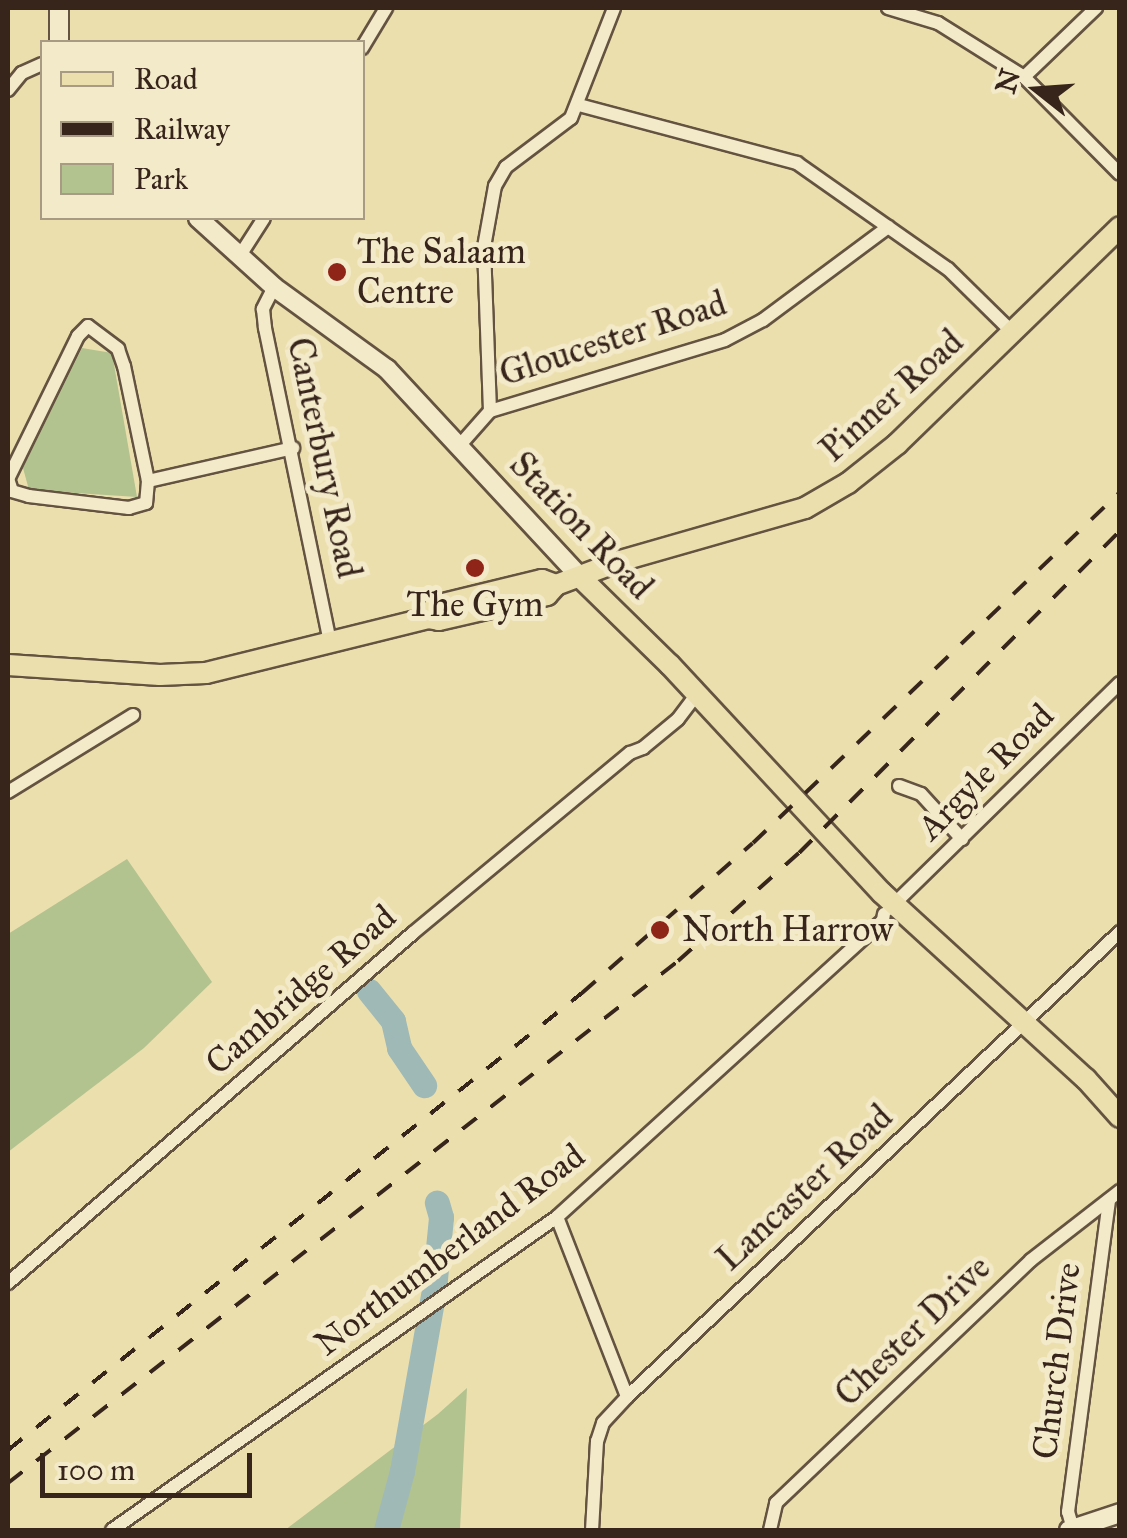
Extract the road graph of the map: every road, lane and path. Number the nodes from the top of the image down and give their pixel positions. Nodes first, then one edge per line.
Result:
1 (59, 8) edge
2 (386, 8) edge
3 (614, 8) edge
4 (888, 8) edge
5 (1096, 8) edge
6 (59, 40) edge
7 (365, 43) edge
8 (40, 65) edge
9 (1024, 77) junction
10 (8, 90) edge
11 (579, 105) junction
12 (1120, 174) edge
13 (200, 220) edge
14 (263, 220) edge
15 (1120, 227) edge
16 (888, 228) junction
17 (239, 257) junction
18 (274, 287) junction
19 (1011, 331) junction
20 (490, 411) junction
21 (460, 445) junction
22 (293, 448) junction
23 (148, 481) junction
24 (580, 577) junction
25 (330, 643) junction
26 (8, 666) edge
27 (1120, 683) edge
28 (696, 694) junction
29 (104, 711) dead end
30 (133, 715) dead end
31 (110, 727) junction
32 (900, 786) dead end
33 (8, 792) edge
34 (962, 838) junction
35 (889, 909) junction
36 (1120, 932) edge
37 (1024, 1023) junction
38 (1120, 1118) edge
39 (1114, 1195) edge
40 (558, 1216) junction
41 (8, 1283) edge
42 (626, 1396) junction
43 (1120, 1513) edge
44 (1078, 1529) edge
45 (112, 1530) edge
46 (592, 1530) edge
47 (770, 1530) edge

1 - 6 street
2 - 7 street
3 - 11 street
4 - 9 street
5 - 9 street
8 - 10 street
9 - 12 street
11 - 16 street
11 - 20 street
13 - 17 street, Station Road
14 - 17 street
15 - 19 main road, Pinner Road
16 - 19 street
16 - 20 street, Gloucester Road
17 - 18 street, Station Road
18 - 21 street, Station Road
18 - 22 street, Canterbury Road
19 - 24 main road, Pinner Road
20 - 21 street, Gloucester Road
21 - 24 street, Station Road
22 - 23 street
22 - 25 street, Canterbury Road
23 - 23 street
24 - 25 main road, Pinner Road
24 - 28 main road, Station Road
25 - 26 main road, Pinner Road
27 - 34 street, Argyle Road
28 - 35 main road, Station Road
28 - 41 street, Cambridge Road
29 - 31 street
30 - 31 street
31 - 33 street
32 - 34 street
34 - 35 street, Argyle Road
35 - 37 main road, Station Road
35 - 40 street, Northumberland Road
36 - 37 street, Lancaster Road
37 - 38 main road, Station Road
37 - 42 street, Lancaster Road
39 - 44 street, Church Drive
39 - 47 street, Chester Drive
40 - 42 street
40 - 45 street, Northumberland Road
42 - 46 street, Lancaster Road
43 - 44 street

